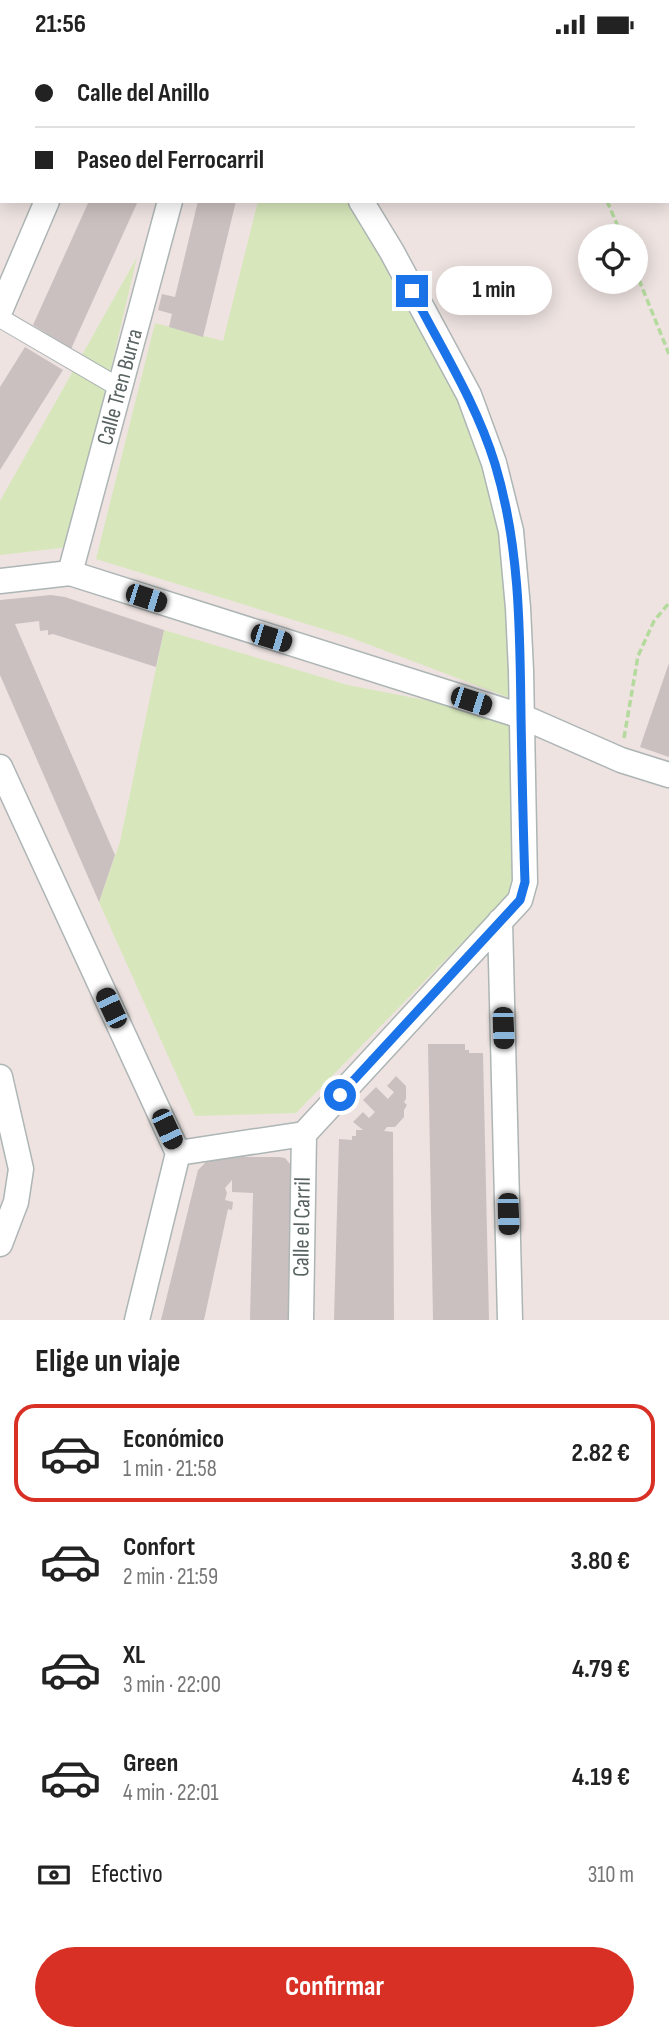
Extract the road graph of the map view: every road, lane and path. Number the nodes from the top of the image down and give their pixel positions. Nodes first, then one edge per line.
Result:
1 (46, 203) edge
2 (169, 203) edge
3 (362, 203) edge
4 (608, 203) edge
5 (616, 224) edge
6 (645, 294) edge
7 (3, 297) edge
8 (0, 318) edge
9 (669, 354) edge
10 (120, 388) junction
11 (70, 573) junction
12 (0, 581) edge
13 (669, 603) edge
14 (521, 716) junction
15 (621, 760) junction
16 (0, 767) edge
17 (669, 775) edge
18 (500, 921) junction
19 (0, 1077) edge
20 (6, 1132) edge
21 (304, 1134) junction
22 (178, 1153) junction
23 (0, 1244) edge
24 (136, 1320) edge
25 (301, 1320) edge
26 (510, 1320) edge

1 - 7 street
2 - 10 street, Calle Tren Burra
3 - 14 street
4 - 5 path
6 - 9 path
8 - 10 street
10 - 11 street, Calle Tren Burra
11 - 12 street
11 - 14 street
13 - 15 path
14 - 15 street
14 - 18 street
15 - 17 street
16 - 22 street
18 - 21 street
18 - 26 street
19 - 20 street
20 - 23 street
21 - 22 street
21 - 25 street, Calle el Carril
22 - 24 street

